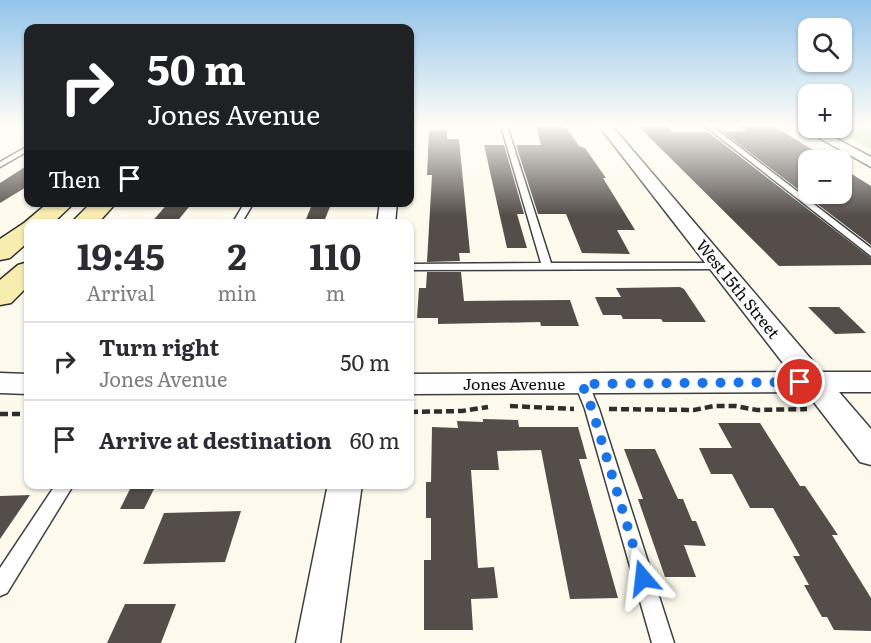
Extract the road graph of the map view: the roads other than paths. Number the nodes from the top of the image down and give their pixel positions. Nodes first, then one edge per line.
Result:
1 (15, 156) edge
2 (513, 156) edge
3 (630, 156) edge
4 (747, 156) edge
5 (0, 165) edge
6 (58, 207) edge
7 (101, 207) edge
8 (42, 219) edge
9 (87, 219) edge
10 (24, 233) edge
11 (0, 252) edge
12 (871, 253) edge
13 (547, 266) junction
14 (721, 266) junction
15 (414, 267) edge
16 (24, 275) edge
17 (0, 296) edge
18 (814, 382) junction
19 (871, 382) edge
20 (0, 384) edge
21 (24, 384) edge
22 (414, 384) edge
23 (583, 397) junction
24 (871, 452) edge
25 (63, 489) edge
26 (344, 489) edge
27 (0, 586) edge
28 (318, 643) edge
29 (663, 643) edge

1 - 5 lane
2 - 13 lane
3 - 14 street, West 15th Street
4 - 12 lane
6 - 8 main road
7 - 9 main road
10 - 11 main road
13 - 14 lane
13 - 15 lane
14 - 18 street, West 15th Street
16 - 17 main road
18 - 19 street, Jones Avenue
18 - 23 street, Jones Avenue
18 - 24 street, West 15th Street
20 - 21 street
22 - 23 street, Jones Avenue
23 - 29 lane
25 - 27 lane
26 - 28 street

